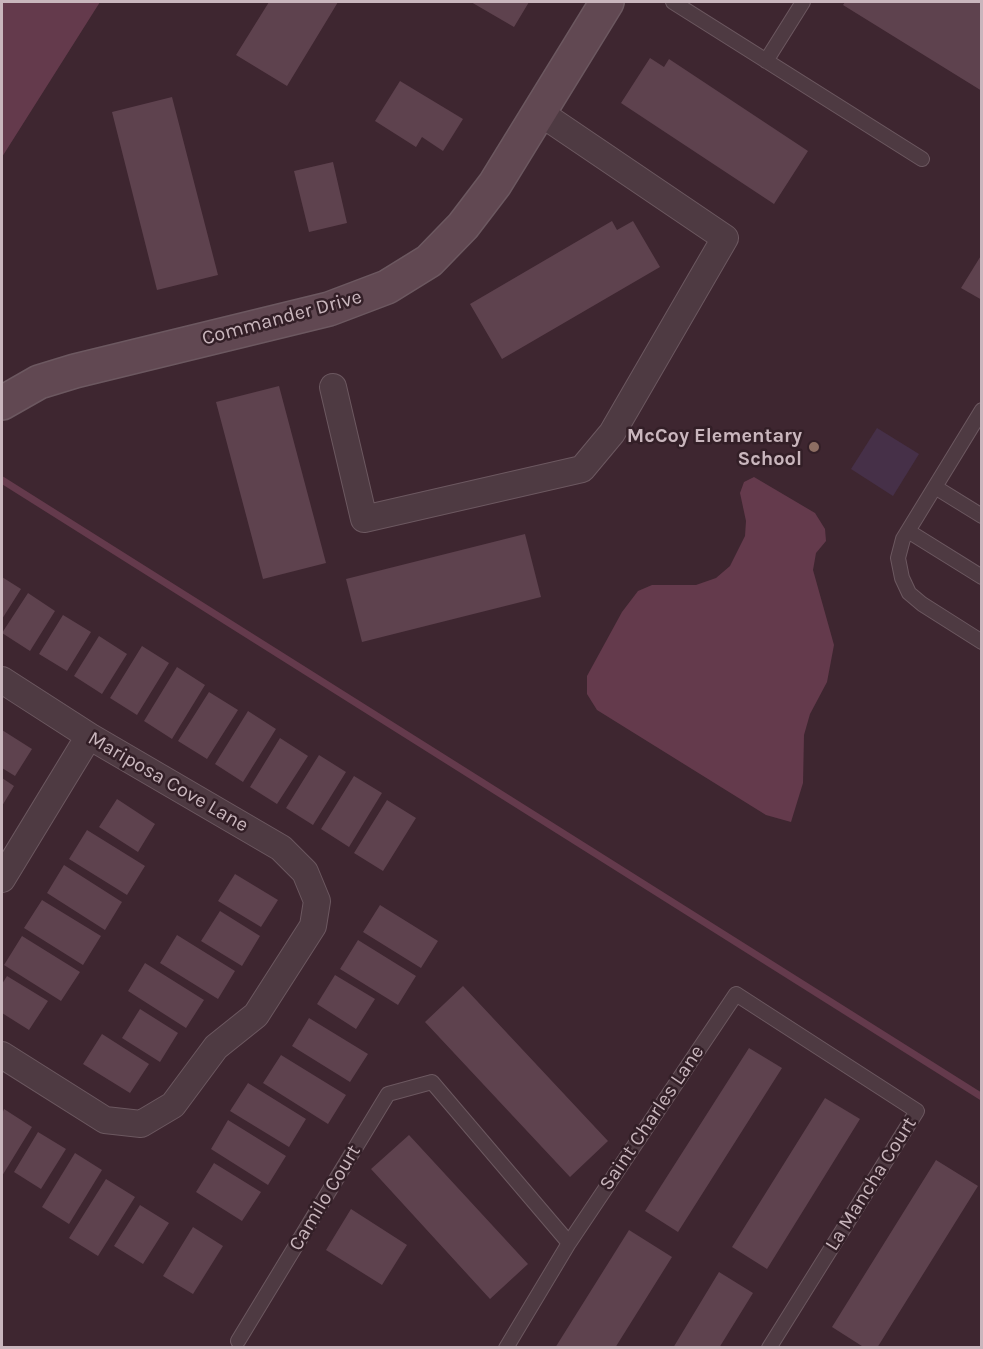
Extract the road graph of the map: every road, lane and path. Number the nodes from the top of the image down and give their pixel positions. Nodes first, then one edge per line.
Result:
1 (607, 2) edge
2 (673, 2) edge
3 (803, 2) edge
4 (766, 61) junction
5 (539, 112) junction
6 (922, 159) dead end
7 (333, 387) dead end
8 (2, 403) edge
9 (981, 410) edge
10 (935, 487) junction
11 (981, 516) edge
12 (908, 531) junction
13 (981, 577) edge
14 (981, 642) edge
15 (2, 680) edge
16 (89, 736) junction
17 (2, 879) edge
18 (735, 994) joint
19 (2, 1055) edge
20 (569, 1243) junction
21 (238, 1341) dead end
22 (506, 1347) edge
23 (769, 1347) edge

1 - 5 street, Commander Drive
2 - 4 lane
3 - 4 lane
4 - 6 lane
5 - 7 street
5 - 8 street, Commander Drive
9 - 10 lane
10 - 11 lane
10 - 12 lane
12 - 13 lane
12 - 14 lane
15 - 16 street, Mariposa Cove Lane
16 - 17 street
16 - 19 street, Mariposa Cove Lane
18 - 20 lane, Saint Charles Lane
18 - 23 lane, La Mancha Court
20 - 21 lane, Camilo Court
20 - 22 lane, Saint Charles Lane

